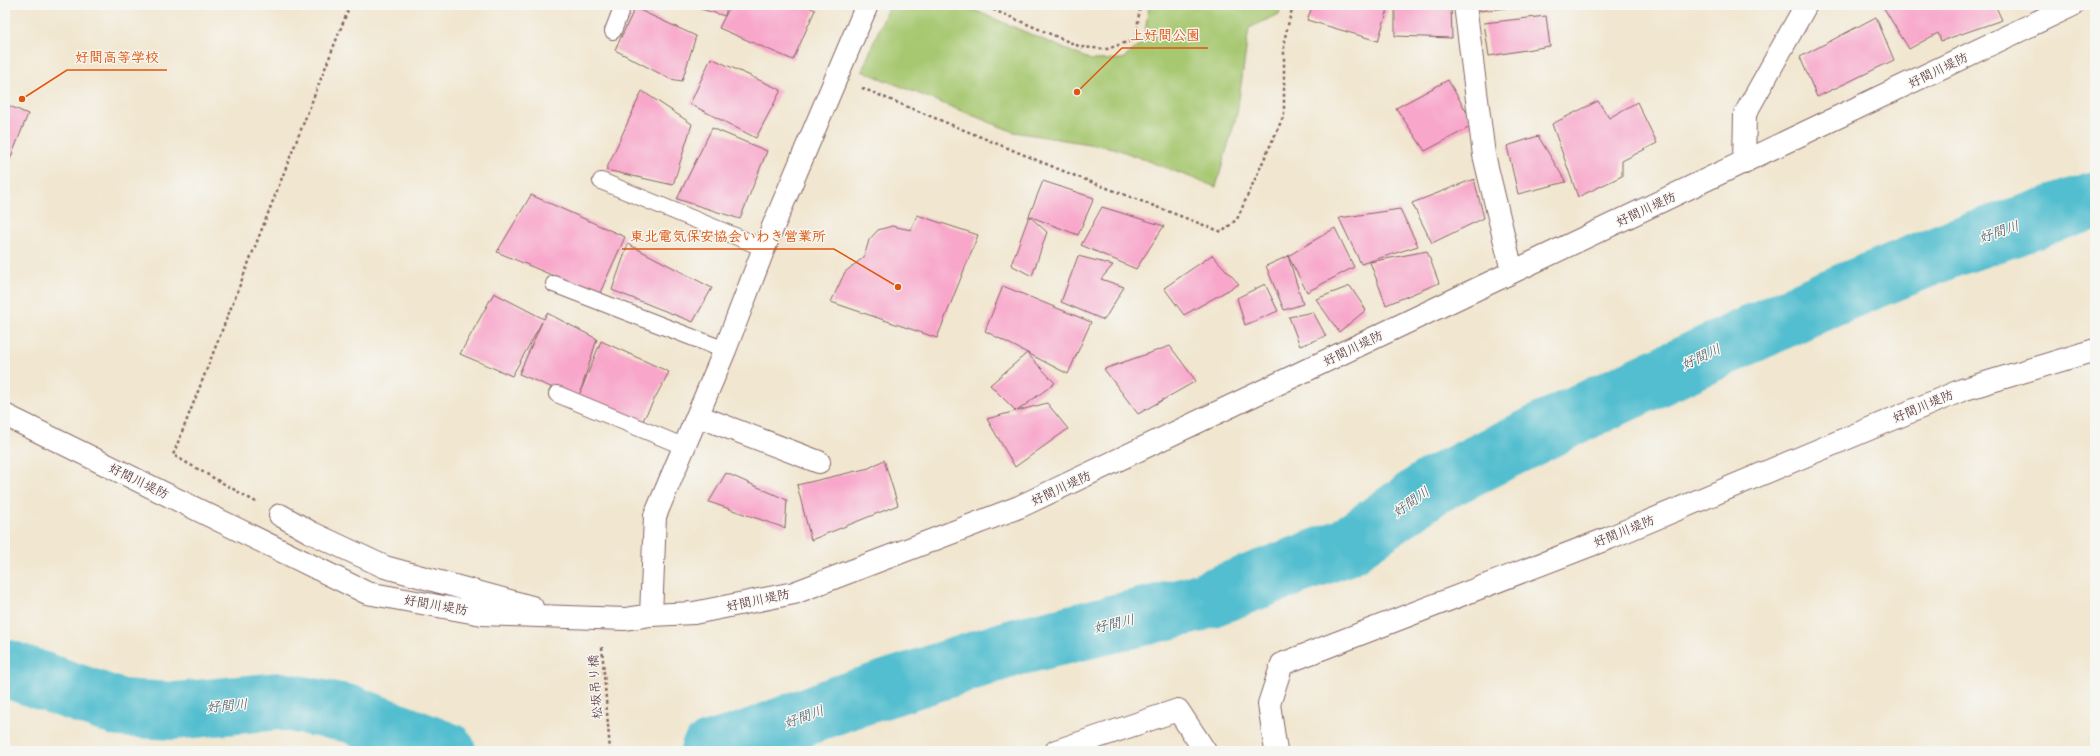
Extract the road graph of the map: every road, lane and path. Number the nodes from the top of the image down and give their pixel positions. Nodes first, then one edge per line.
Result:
1 (350, 5) edge
2 (623, 5) edge
3 (867, 5) edge
4 (982, 5) edge
5 (1140, 5) edge
6 (1293, 5) edge
7 (1466, 5) edge
8 (1806, 5) edge
9 (2073, 5) edge
10 (613, 31) dead end
11 (838, 78) junction
12 (1744, 163) junction
13 (601, 181) dead end
14 (764, 248) junction
15 (1512, 271) junction
16 (554, 284) dead end
17 (725, 350) junction
18 (2095, 350) edge
19 (556, 394) dead end
20 (5, 415) edge
21 (698, 416) junction
22 (685, 447) junction
23 (819, 462) dead end
24 (280, 515) joint
25 (651, 615) junction
26 (546, 616) junction
27 (602, 644) dead end
28 (610, 751) edge
29 (1056, 751) edge
30 (1205, 751) edge
31 (1276, 751) edge

1 - 24 path
2 - 10 lane
3 - 11 street
4 - 5 path
6 - 11 path
7 - 15 street
8 - 12 street
9 - 12 street, 好間川堤防
11 - 14 street
12 - 15 street, 好間川堤防
13 - 14 lane
14 - 17 street
15 - 25 street, 好間川堤防
16 - 17 lane
17 - 21 street
18 - 31 street, 好間川堤防
19 - 22 lane
20 - 26 street, 好間川堤防
21 - 22 street
21 - 23 street
22 - 25 street
24 - 26 street
25 - 26 street, 好間川堤防
27 - 28 path, 松坂吊り橋
29 - 30 street

